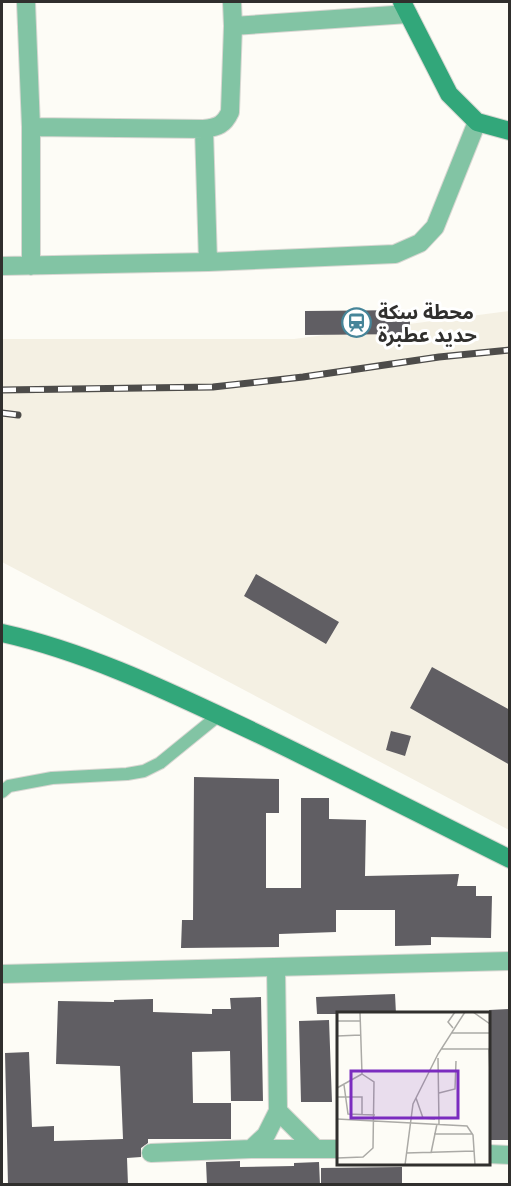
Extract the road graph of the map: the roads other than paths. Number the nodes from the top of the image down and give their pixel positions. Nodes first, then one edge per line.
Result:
1 (26, 2) edge
2 (232, 2) edge
3 (405, 8) edge
4 (233, 26) junction
5 (477, 122) junction
6 (31, 127) junction
7 (204, 129) junction
8 (510, 131) edge
9 (207, 262) junction
10 (2, 266) edge
11 (31, 266) junction
12 (2, 633) edge
13 (219, 715) junction
14 (2, 792) edge
15 (510, 859) edge
16 (510, 961) edge
17 (276, 967) junction
18 (2, 974) edge
19 (278, 1111) junction
20 (251, 1149) junction
21 (316, 1149) junction
22 (337, 1149) edge
23 (151, 1153) dead end
24 (490, 1154) edge
25 (510, 1155) edge

1 - 6 street
2 - 4 street
3 - 4 street
3 - 5 main road
4 - 7 street
5 - 8 main road
5 - 9 street
6 - 7 street
6 - 11 street
7 - 9 street
9 - 11 street
10 - 11 street
12 - 13 main road
13 - 14 lane
13 - 15 main road
16 - 17 street
17 - 18 street
17 - 19 street
19 - 20 street
19 - 21 street
20 - 21 street
20 - 23 street
21 - 22 street
24 - 25 street

